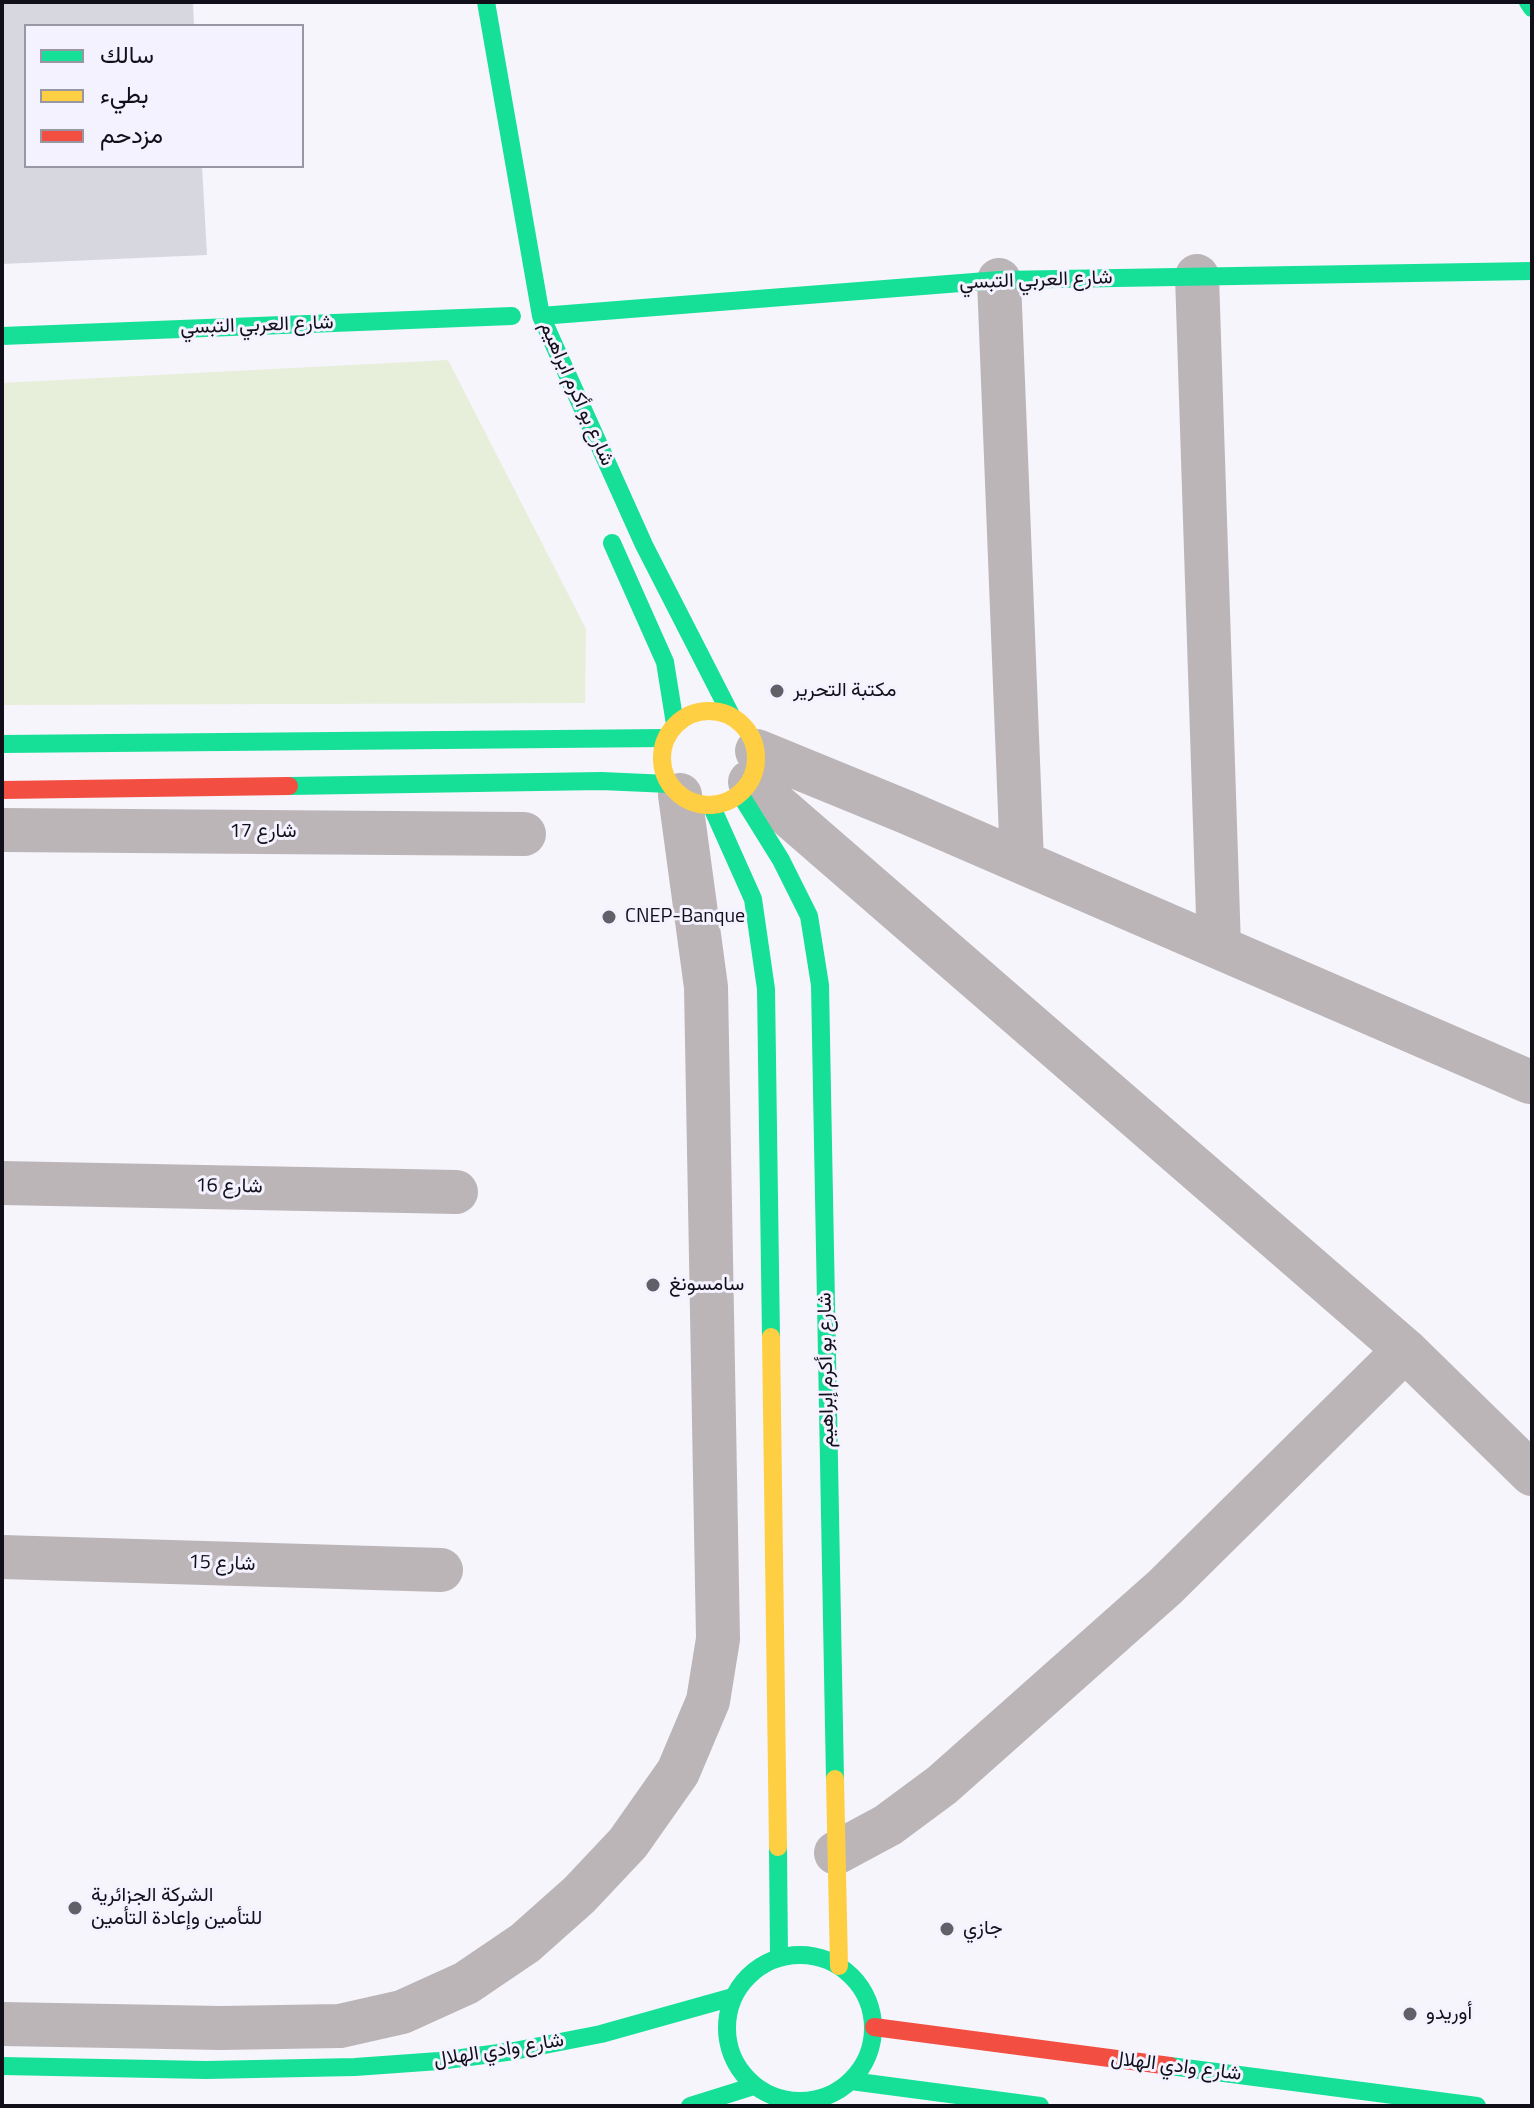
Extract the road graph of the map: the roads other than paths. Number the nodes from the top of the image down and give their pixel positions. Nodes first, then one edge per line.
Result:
1 (486, 2) edge
2 (1528, 2) edge
3 (1532, 8) edge
4 (1532, 271) edge
5 (1197, 276) junction
6 (999, 280) junction
7 (513, 316) dead end
8 (541, 316) junction
9 (2, 336) edge
10 (607, 532) dead end
11 (731, 715) junction
12 (670, 731) junction
13 (2, 744) edge
14 (749, 776) junction
15 (2, 790) edge
16 (687, 795) junction
17 (2, 830) edge
18 (524, 834) dead end
19 (1022, 862) junction
20 (1219, 947) junction
21 (1530, 1082) dead end
22 (2, 1183) edge
23 (456, 1192) dead end
24 (1405, 1350) junction
25 (1532, 1474) edge
26 (2, 1557) edge
27 (441, 1570) dead end
28 (836, 1853) junction
29 (779, 1957) junction
30 (839, 1966) junction
31 (733, 1997) junction
32 (2, 2024) edge
33 (340, 2026) junction
34 (874, 2027) junction
35 (162, 2028) junction
36 (2, 2066) edge
37 (259, 2069) junction
38 (851, 2081) junction
39 (754, 2086) junction
40 (832, 2100) edge
41 (782, 2103) edge
42 (690, 2106) edge
43 (1040, 2106) edge
44 (1477, 2106) edge

1 - 8 main road, شارع بو أكرم ابراهيم
2 - 3 main road
4 - 5 main road, شارع العربي التبسي
5 - 6 main road, شارع العربي التبسي
5 - 20 street
6 - 8 main road, شارع العربي التبسي
6 - 19 street
7 - 9 main road, شارع العربي التبسي
8 - 11 main road, شارع بو أكرم ابراهيم
10 - 12 main road
11 - 12 main road
11 - 14 main road
12 - 13 main road
12 - 16 main road
14 - 16 main road
14 - 19 street
14 - 24 street
14 - 28 main road, شارع بو أكرم إبراهيم
15 - 16 main road
16 - 29 main road
16 - 33 street, شارع وادي الهلال
17 - 18 street, شارع 17
19 - 20 street
20 - 21 street
22 - 23 street, شارع 16
24 - 25 street
24 - 28 street
26 - 27 street, شارع 15
28 - 30 main road, شارع بو أكرم إبراهيم
29 - 30 main road
29 - 31 main road
30 - 34 main road
31 - 37 main road, شارع وادي الهلال
31 - 39 main road
32 - 35 street, شارع وادي الهلال
33 - 35 street, شارع وادي الهلال
33 - 37 street, شارع وادي الهلال
34 - 38 main road
34 - 44 main road, شارع وادي الهلال
35 - 37 street, شارع وادي الهلال
36 - 37 main road, شارع وادي الهلال
38 - 40 main road
38 - 43 main road
39 - 41 main road
39 - 42 main road
40 - 41 main road

